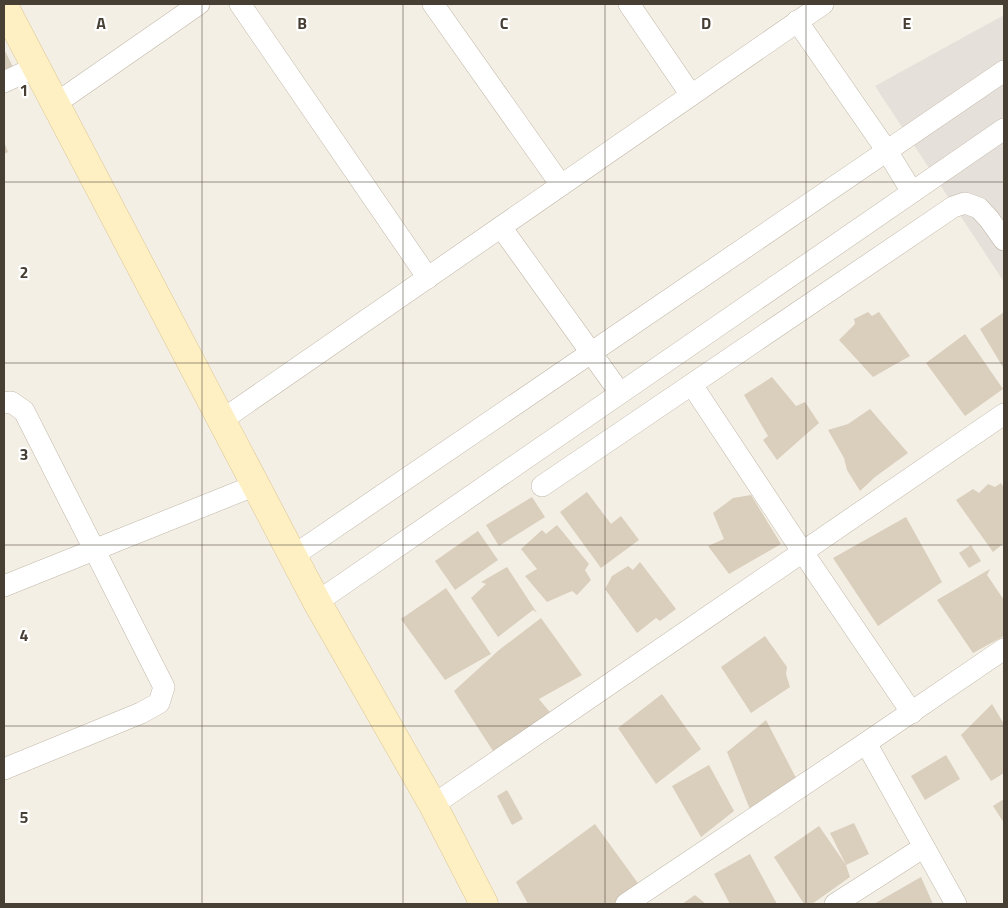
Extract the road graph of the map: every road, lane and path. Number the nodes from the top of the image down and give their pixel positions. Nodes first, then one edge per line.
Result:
1 (199, 4) edge
2 (240, 4) edge
3 (433, 4) edge
4 (629, 4) edge
5 (823, 4) edge
6 (4, 6) edge
7 (797, 21) junction
8 (36, 67) junction
9 (1004, 70) edge
10 (4, 82) edge
11 (692, 95) junction
12 (55, 104) junction
13 (1004, 129) edge
14 (887, 151) junction
15 (561, 185) junction
16 (912, 192) junction
17 (501, 227) junction
18 (1004, 240) edge
19 (428, 278) junction
20 (591, 352) junction
21 (692, 385) junction
22 (620, 393) junction
23 (4, 403) edge
24 (1004, 414) edge
25 (222, 420) junction
26 (256, 485) junction
27 (542, 486) dead end
28 (94, 550) junction
29 (802, 551) junction
30 (293, 556) junction
31 (4, 586) edge
32 (317, 602) junction
33 (1004, 649) edge
34 (912, 713) junction
35 (866, 743) junction
36 (4, 769) edge
37 (433, 805) junction
38 (924, 847) junction
39 (484, 904) edge
40 (626, 904) edge
41 (835, 904) edge
42 (956, 904) edge

1 - 12 street
2 - 19 street
3 - 15 street
4 - 11 street
5 - 7 street
6 - 8 street
7 - 11 street
7 - 14 street
8 - 10 street
8 - 12 street
9 - 14 street
11 - 15 street
12 - 25 street
13 - 16 street
14 - 16 street
14 - 20 street
15 - 17 street
16 - 22 street
17 - 19 street
17 - 20 street
18 - 21 street
19 - 25 street
20 - 22 street
20 - 30 street
21 - 27 street
21 - 29 street
22 - 32 street
23 - 28 street
24 - 29 street
25 - 26 street
26 - 28 street
26 - 30 street
28 - 31 street
28 - 36 street
29 - 34 street
29 - 37 street
30 - 32 street
32 - 37 street
33 - 34 street
34 - 35 street
35 - 38 street
35 - 40 street
37 - 39 street
38 - 41 street
38 - 42 street

